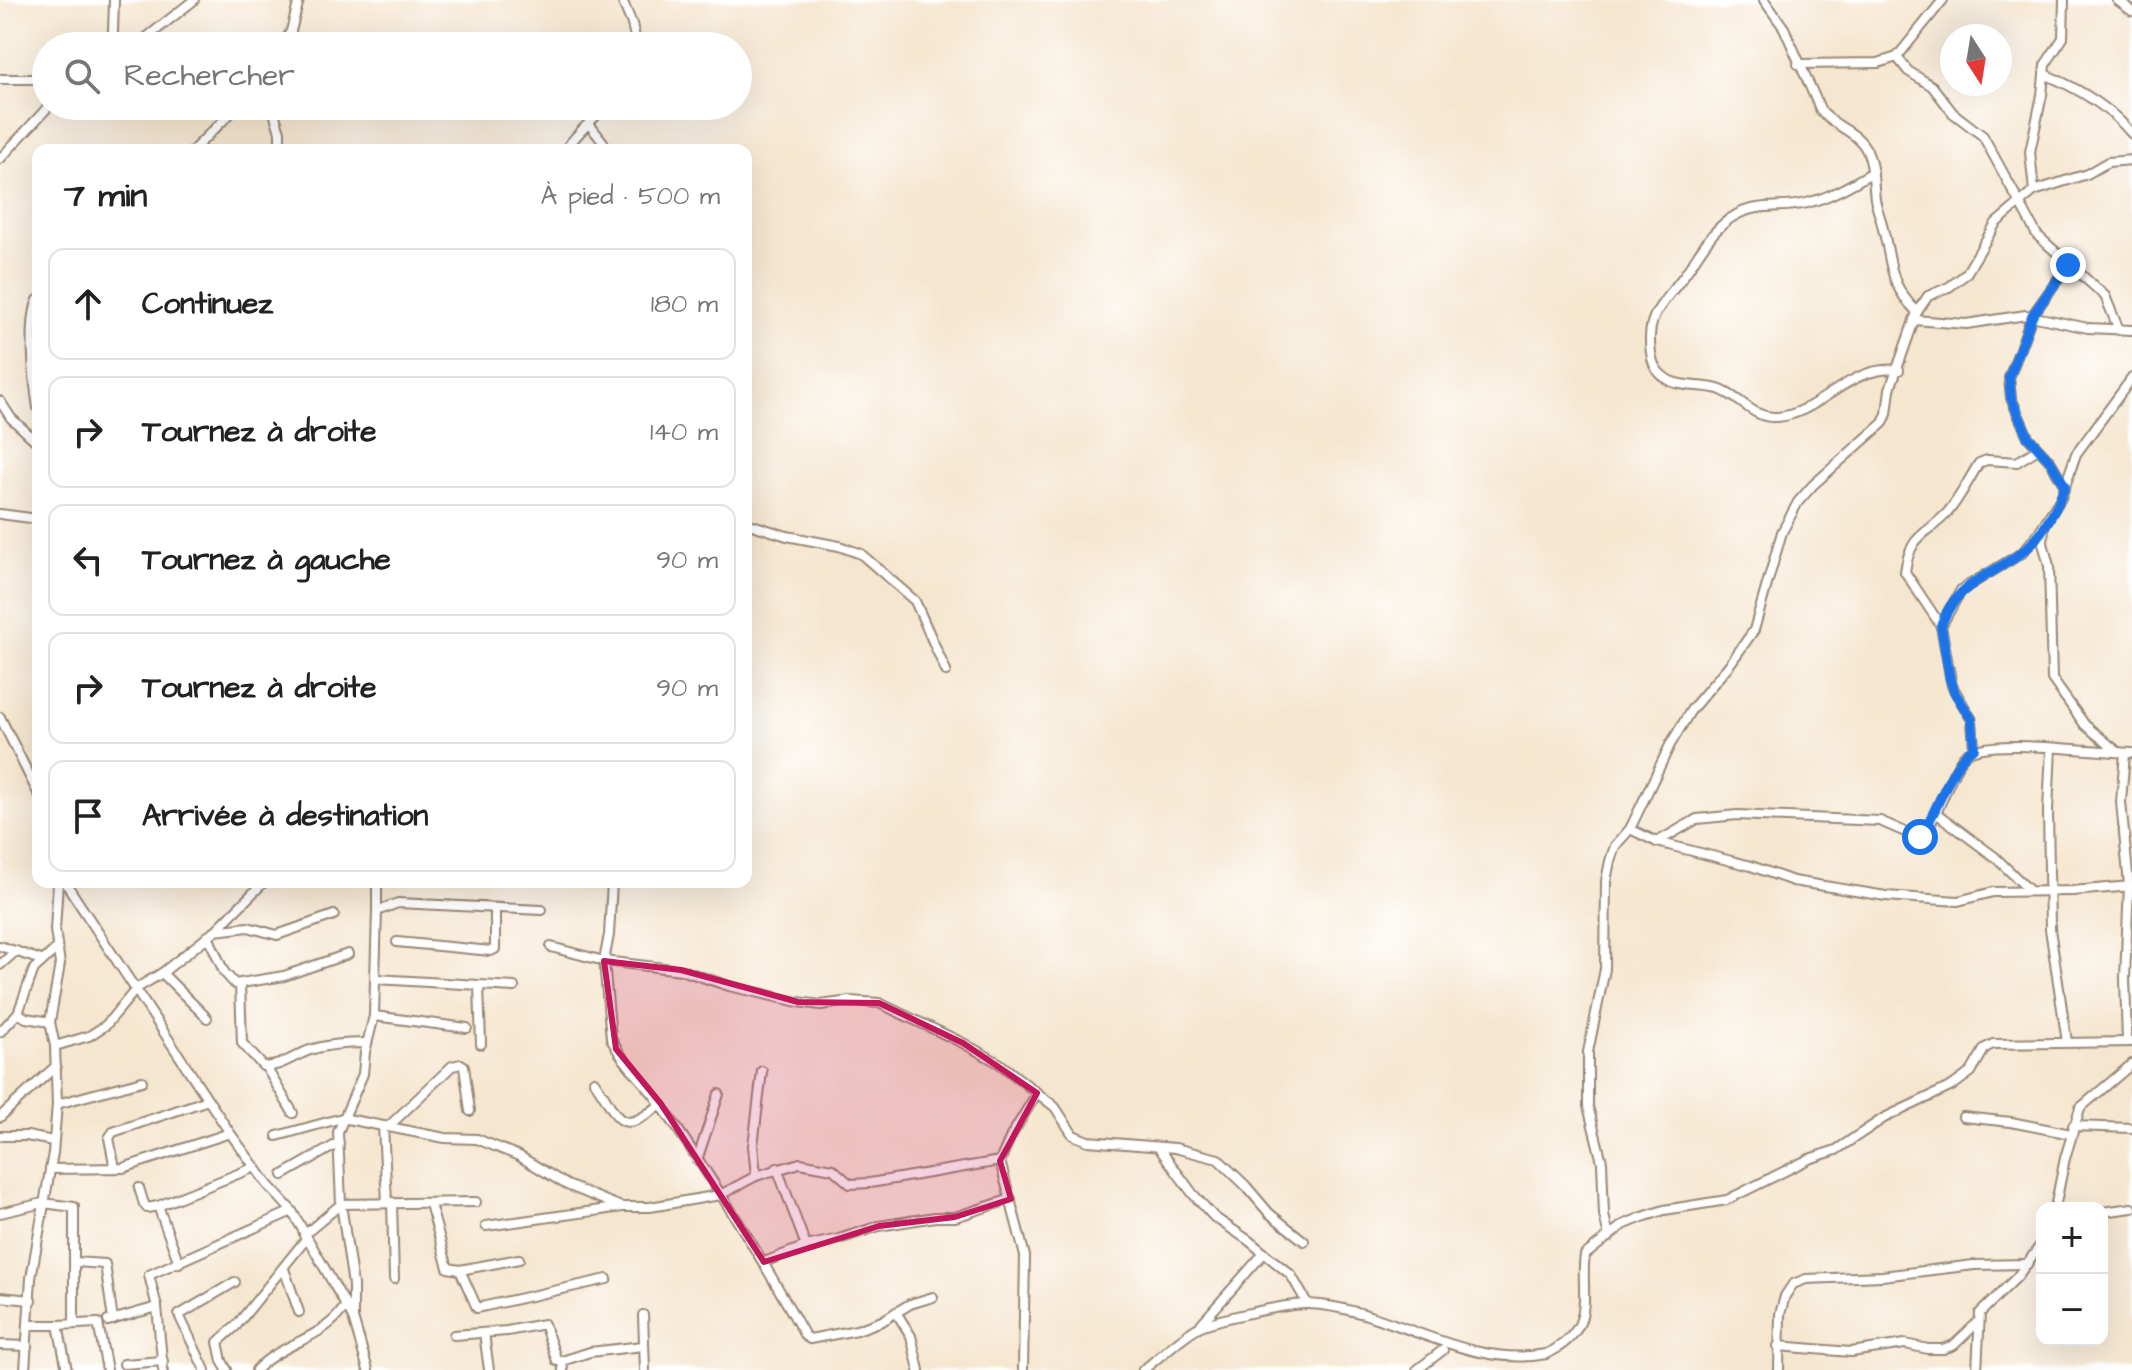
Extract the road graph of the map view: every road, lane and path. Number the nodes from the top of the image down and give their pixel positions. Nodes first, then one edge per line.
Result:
1 (114, 0) edge
2 (194, 0) edge
3 (299, 0) edge
4 (622, 0) edge
5 (1764, 0) edge
6 (1943, 0) edge
7 (2064, 0) edge
8 (2117, 0) edge
9 (2132, 11) edge
10 (113, 32) edge
11 (154, 32) edge
12 (290, 32) edge
13 (634, 32) edge
14 (1897, 57) junction
15 (1798, 64) junction
16 (2044, 74) junction
17 (0, 79) edge
18 (32, 79) edge
19 (36, 120) edge
20 (224, 120) edge
21 (276, 120) edge
22 (593, 120) edge
23 (589, 124) junction
24 (2132, 134) edge
25 (199, 144) edge
26 (280, 144) edge
27 (570, 144) edge
28 (604, 144) edge
29 (0, 159) edge
30 (2132, 160) edge
31 (1873, 172) junction
32 (2034, 191) junction
33 (2021, 203) junction
34 (2068, 265) junction
35 (1916, 316) junction
36 (2032, 316) junction
37 (2119, 330) junction
38 (2132, 330) edge
39 (1899, 370) junction
40 (2132, 378) edge
41 (0, 401) edge
42 (32, 437) edge
43 (2038, 449) junction
44 (2065, 486) junction
45 (0, 514) edge
46 (32, 518) edge
47 (752, 525) edge
48 (2044, 526) junction
49 (1941, 626) junction
50 (946, 671) dead end
51 (0, 717) edge
52 (1974, 748) junction
53 (2051, 748) junction
54 (2125, 753) edge
55 (32, 781) edge
56 (1936, 813) junction
57 (1630, 829) junction
58 (1657, 842) junction
59 (2130, 886) edge
60 (58, 888) edge
61 (69, 888) edge
62 (258, 888) edge
63 (377, 888) edge
64 (612, 888) edge
65 (2031, 891) junction
66 (2049, 891) junction
67 (495, 909) junction
68 (542, 910) dead end
69 (377, 911) junction
70 (334, 915) dead end
71 (212, 933) junction
72 (397, 942) dead end
73 (0, 946) edge
74 (551, 947) dead end
75 (57, 948) junction
76 (16, 951) junction
77 (348, 954) dead end
78 (41, 960) junction
79 (604, 961) junction
80 (0, 965) edge
81 (162, 973) junction
82 (376, 979) junction
83 (240, 984) junction
84 (479, 986) junction
85 (514, 987) dead end
86 (137, 988) junction
87 (18, 1013) junction
88 (374, 1016) junction
89 (207, 1018) dead end
90 (50, 1022) junction
91 (467, 1028) dead end
92 (0, 1032) edge
93 (2067, 1042) junction
94 (2130, 1042) edge
95 (367, 1043) junction
96 (481, 1044) dead end
97 (55, 1046) junction
98 (2132, 1064) edge
99 (56, 1066) junction
100 (266, 1067) junction
101 (762, 1071) dead end
102 (142, 1081) dead end
103 (594, 1081) dead end
104 (1037, 1093) junction
105 (719, 1094) dead end
106 (208, 1100) junction
107 (57, 1104) junction
108 (661, 1104) junction
109 (470, 1111) dead end
110 (293, 1113) dead end
111 (0, 1117) edge
112 (1963, 1117) dead end
113 (342, 1118) junction
114 (386, 1126) junction
115 (2132, 1128) edge
116 (2072, 1130) junction
117 (230, 1133) junction
118 (0, 1136) edge
119 (277, 1136) dead end
120 (53, 1141) junction
121 (339, 1143) junction
122 (1159, 1148) junction
123 (697, 1160) junction
124 (1000, 1161) junction
125 (255, 1167) junction
126 (115, 1168) junction
127 (777, 1168) junction
128 (50, 1169) junction
129 (283, 1175) dead end
130 (756, 1176) junction
131 (139, 1188) dead end
132 (720, 1195) junction
133 (1011, 1199) junction
134 (390, 1202) junction
135 (476, 1202) dead end
136 (2056, 1202) edge
137 (43, 1203) junction
138 (341, 1204) junction
139 (430, 1204) junction
140 (158, 1206) junction
141 (622, 1207) junction
142 (2132, 1208) edge
143 (292, 1211) junction
144 (2108, 1211) edge
145 (0, 1213) edge
146 (486, 1226) dead end
147 (305, 1237) junction
148 (1609, 1237) junction
149 (1304, 1241) dead end
150 (806, 1246) junction
151 (2036, 1251) edge
152 (1264, 1253) junction
153 (519, 1259) dead end
154 (75, 1262) junction
155 (764, 1262) junction
156 (179, 1263) junction
157 (2027, 1264) junction
158 (284, 1269) junction
159 (460, 1270) junction
160 (394, 1279) dead end
161 (607, 1279) dead end
162 (235, 1282) dead end
163 (0, 1297) edge
164 (933, 1297) dead end
165 (31, 1300) junction
166 (1307, 1303) junction
167 (345, 1306) junction
168 (157, 1307) junction
169 (299, 1312) dead end
170 (896, 1312) junction
171 (643, 1315) dead end
172 (353, 1318) junction
173 (113, 1320) junction
174 (1979, 1321) junction
175 (98, 1323) junction
176 (74, 1324) junction
177 (29, 1325) junction
178 (58, 1325) junction
179 (1199, 1326) junction
180 (484, 1333) junction
181 (454, 1335) dead end
182 (0, 1345) edge
183 (27, 1346) junction
184 (643, 1346) junction
185 (1778, 1346) junction
186 (1443, 1350) junction
187 (124, 1364) dead end
188 (163, 1366) edge
189 (563, 1366) edge
190 (25, 1370) edge
191 (67, 1370) edge
192 (107, 1370) edge
193 (205, 1370) edge
194 (227, 1370) edge
195 (256, 1370) edge
196 (368, 1370) edge
197 (489, 1370) edge
198 (645, 1370) edge
199 (919, 1370) edge
200 (1023, 1370) edge
201 (1143, 1370) edge
202 (1417, 1370) edge
203 (1779, 1370) edge
204 (1977, 1370) edge

1 - 10 street
2 - 11 street
3 - 12 street
4 - 13 street
5 - 15 street
6 - 14 street
7 - 16 street
8 - 9 street
14 - 15 street
14 - 33 street
15 - 31 street
16 - 24 street
16 - 32 street
17 - 18 street
19 - 29 street
20 - 25 street
21 - 26 street
22 - 23 street
23 - 27 street
23 - 28 street
30 - 32 street
31 - 35 street
31 - 39 street
32 - 33 street
33 - 34 street
33 - 35 street
34 - 36 street
34 - 37 street
35 - 36 street
35 - 39 street
36 - 37 street
36 - 43 street
37 - 38 street
39 - 57 street
40 - 44 street
41 - 42 street
43 - 44 street
43 - 49 street
44 - 48 street
45 - 46 street
47 - 50 street
48 - 49 street
48 - 54 street
49 - 52 street
51 - 55 street
52 - 53 street
52 - 56 street
53 - 54 street
53 - 66 street
54 - 59 street
56 - 58 street
56 - 65 street
57 - 58 street
57 - 148 street
58 - 65 street
59 - 66 street
59 - 94 street
60 - 75 street
61 - 86 street
62 - 71 street
63 - 69 street
64 - 79 street
65 - 66 street
66 - 93 street
67 - 68 street
67 - 69 street
67 - 72 street
69 - 82 street
70 - 71 street
71 - 81 street
71 - 83 street
73 - 76 street
74 - 79 street
75 - 78 street
75 - 90 street
76 - 78 street
76 - 80 street
77 - 83 street
78 - 87 street
79 - 104 street
79 - 108 street
81 - 86 street
81 - 89 street
82 - 84 street
82 - 88 street
83 - 100 street
84 - 85 street
84 - 96 street
86 - 97 street
86 - 106 street
87 - 90 street
87 - 92 street
88 - 91 street
88 - 95 street
90 - 97 street
93 - 94 street
93 - 148 street
95 - 100 street
95 - 113 street
97 - 99 street
98 - 116 street
99 - 107 street
99 - 111 street
100 - 110 street
101 - 130 street
102 - 107 street
103 - 108 street
104 - 122 street
104 - 124 street
105 - 123 street
106 - 117 street
106 - 126 street
107 - 120 street
108 - 123 street
109 - 114 street
112 - 116 street
113 - 114 street
113 - 119 street
113 - 121 street
114 - 134 street
114 - 141 street
115 - 116 street
116 - 136 street
117 - 125 street
117 - 126 street
118 - 120 street
120 - 128 street
121 - 129 street
121 - 138 street
122 - 149 street
122 - 152 street
123 - 132 street
124 - 127 street
124 - 133 street
125 - 140 street
125 - 143 street
126 - 128 street
127 - 130 street
127 - 150 street
128 - 137 street
130 - 132 street
131 - 140 street
132 - 141 street
132 - 155 street
133 - 150 street
133 - 200 street
134 - 138 street
134 - 139 street
134 - 160 street
135 - 139 street
137 - 145 street
137 - 154 street
137 - 165 street
138 - 147 street
138 - 172 street
139 - 159 street
140 - 156 street
141 - 146 street
142 - 144 street
143 - 147 street
143 - 156 street
147 - 158 street
147 - 167 street
148 - 186 street
150 - 155 street
151 - 157 street
152 - 166 street
152 - 179 street
153 - 159 street
154 - 173 street
154 - 176 street
155 - 170 street
156 - 168 street
157 - 174 street
157 - 185 street
158 - 169 street
158 - 194 street
159 - 161 street
162 - 193 street
163 - 165 street
164 - 170 street
165 - 177 street
166 - 179 street
166 - 186 street
167 - 172 street
167 - 195 street
168 - 173 street
168 - 188 street
170 - 199 street
171 - 184 street
172 - 196 street
173 - 175 street
174 - 185 street
174 - 204 street
175 - 176 street
175 - 192 street
176 - 178 street
177 - 178 street
177 - 183 street
178 - 191 street
179 - 201 street
180 - 181 street
180 - 189 street
180 - 197 street
182 - 183 street
183 - 190 street
184 - 189 street
184 - 198 street
185 - 203 street
186 - 202 street
187 - 188 street

